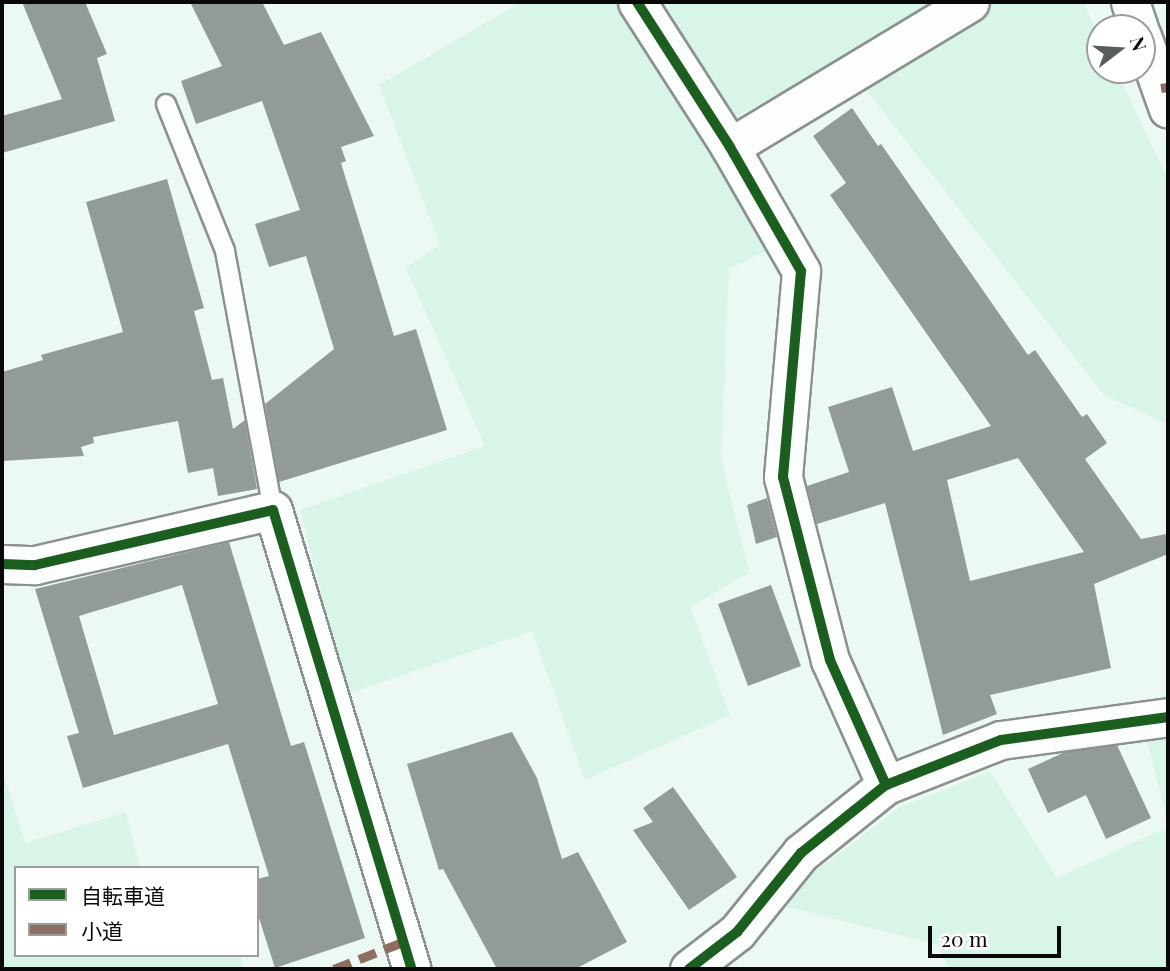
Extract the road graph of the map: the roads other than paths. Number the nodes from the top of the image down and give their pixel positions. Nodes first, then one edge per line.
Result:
1 (637, 2) edge
2 (970, 2) edge
3 (1156, 75) edge
4 (166, 104) dead end
5 (1168, 109) edge
6 (730, 147) junction
7 (273, 510) junction
8 (2, 564) edge
9 (1168, 718) edge
10 (886, 785) junction
11 (412, 969) edge
12 (689, 969) edge

1 - 6 street
2 - 6 street
3 - 5 street
4 - 7 lane
6 - 10 street
7 - 8 street
7 - 11 street
9 - 10 street
10 - 12 street

